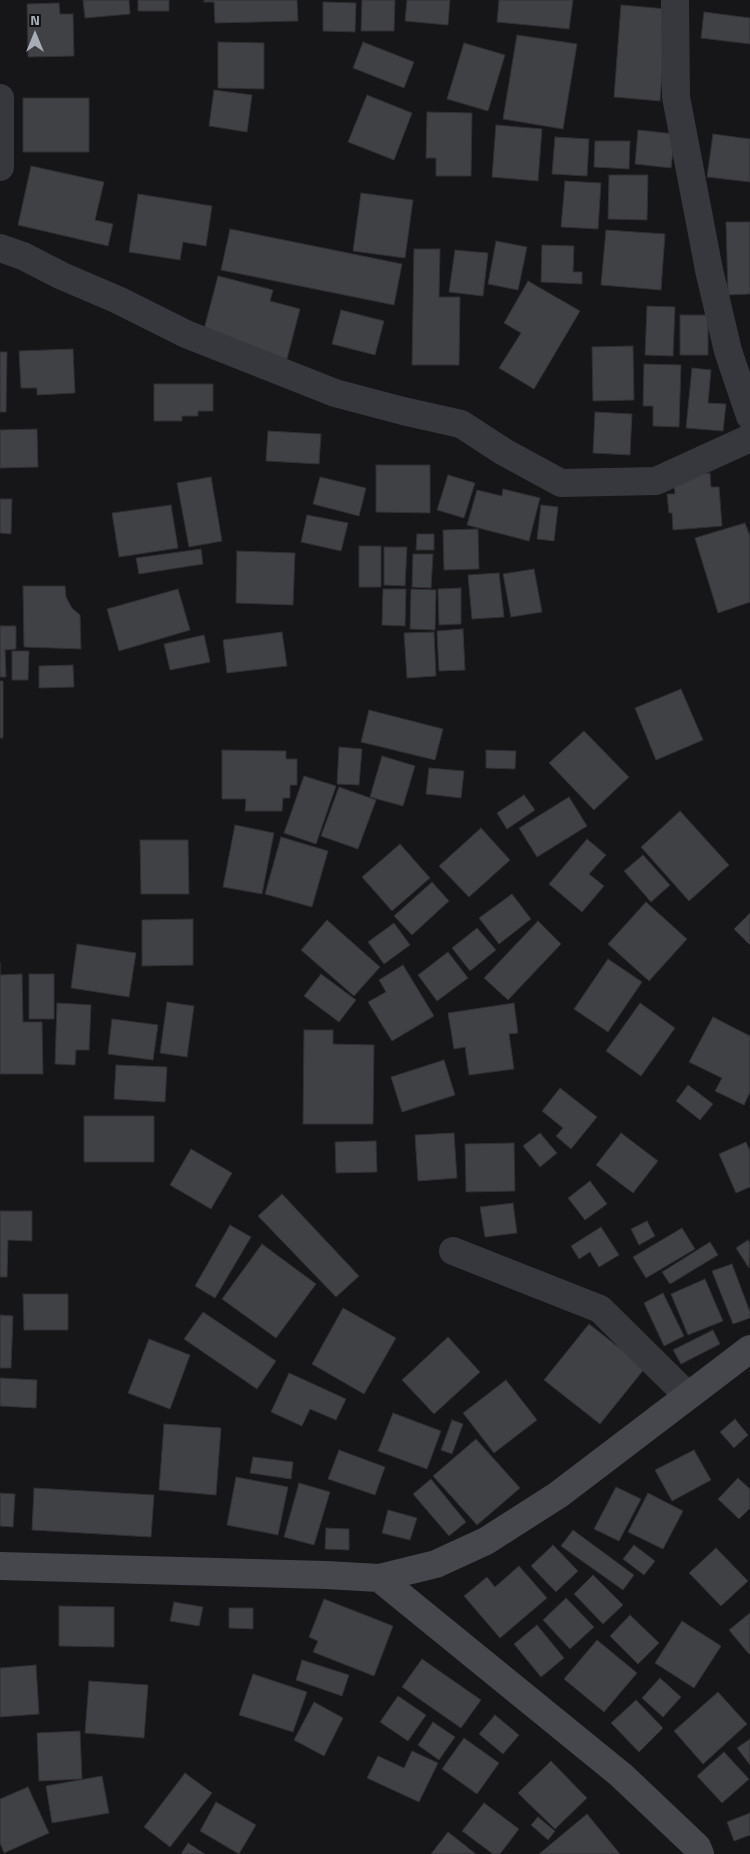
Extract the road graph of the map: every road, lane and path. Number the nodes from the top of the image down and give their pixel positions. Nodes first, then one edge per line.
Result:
1 (675, 0) edge
2 (0, 98) edge
3 (0, 167) edge
4 (0, 248) edge
5 (750, 416) edge
6 (750, 438) edge
7 (453, 1251) dead end
8 (750, 1349) edge
9 (688, 1396) junction
10 (0, 1566) edge
11 (379, 1578) junction
12 (700, 1854) edge

1 - 5 street
2 - 3 street
4 - 6 street
7 - 9 street
8 - 9 street
9 - 11 street
10 - 11 street
11 - 12 street

